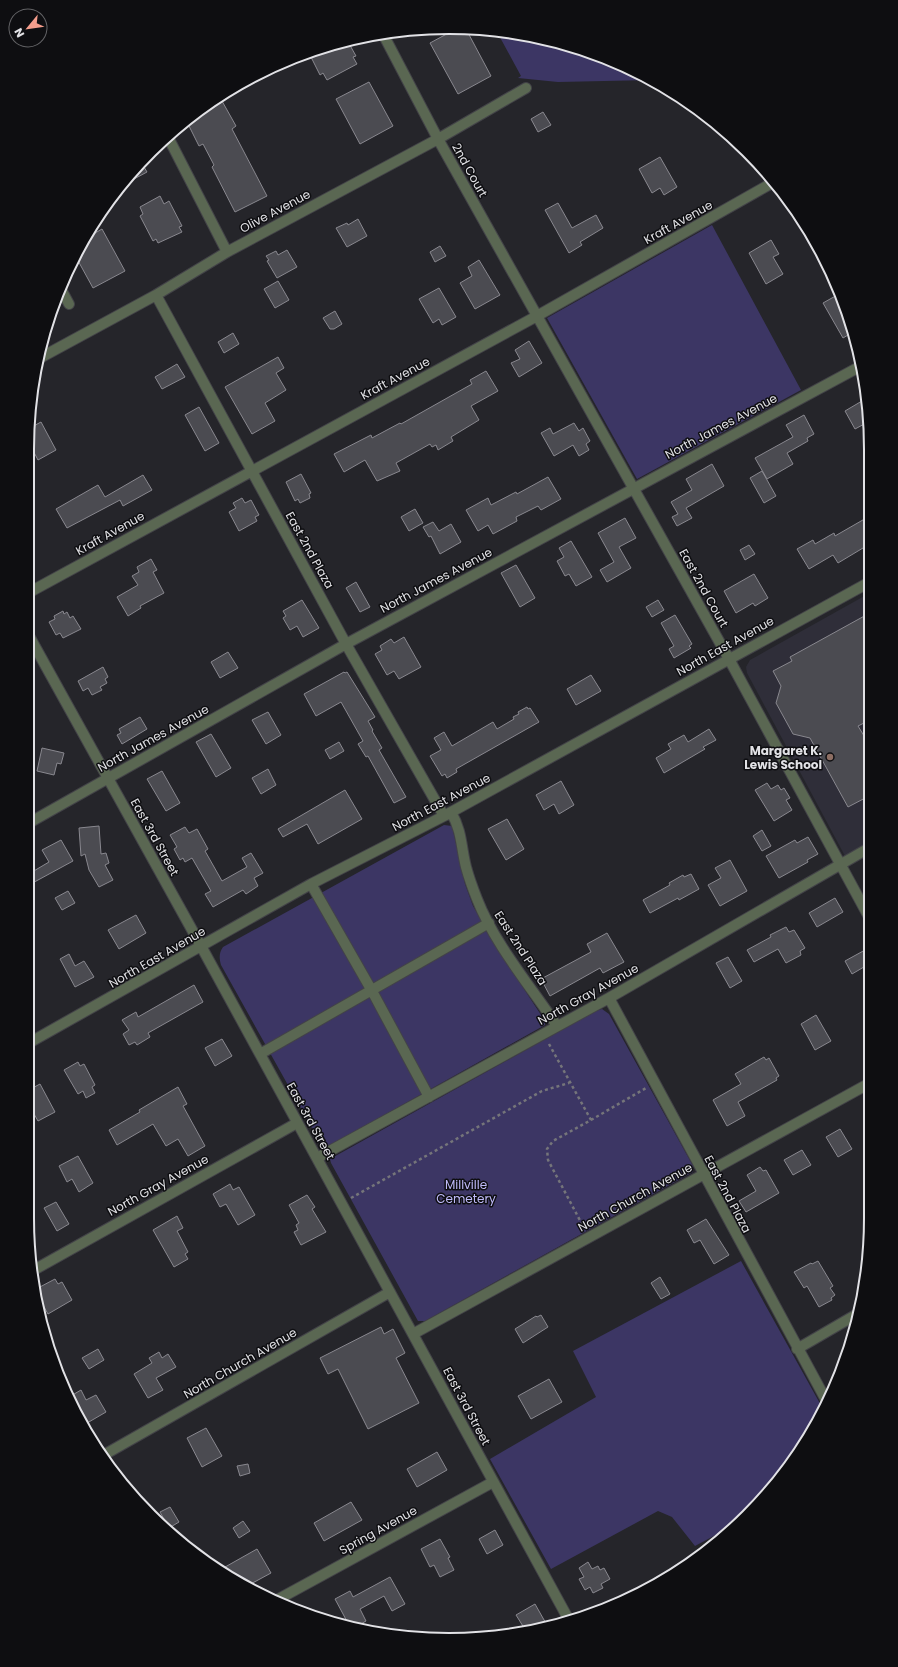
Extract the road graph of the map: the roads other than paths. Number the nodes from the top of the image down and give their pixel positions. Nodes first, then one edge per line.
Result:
1 (386, 39) edge
2 (526, 88) dead end
3 (438, 139) junction
4 (170, 142) edge
5 (769, 185) edge
6 (227, 252) junction
7 (64, 295) edge
8 (156, 295) junction
9 (69, 304) dead end
10 (537, 316) junction
11 (45, 355) edge
12 (856, 369) edge
13 (251, 471) junction
14 (633, 488) junction
15 (864, 585) edge
16 (34, 590) edge
17 (346, 644) junction
18 (34, 645) edge
19 (729, 659) junction
20 (107, 778) junction
21 (448, 814) junction
22 (34, 820) edge
23 (864, 851) edge
24 (840, 864) junction
25 (311, 884) junction
26 (864, 907) edge
27 (489, 923) junction
28 (201, 946) junction
29 (372, 991) junction
30 (609, 998) junction
31 (558, 1026) junction
32 (34, 1040) edge
33 (260, 1054) junction
34 (864, 1085) edge
35 (429, 1097) junction
36 (297, 1123) junction
37 (317, 1158) junction
38 (703, 1174) junction
39 (38, 1268) edge
40 (390, 1292) junction
41 (852, 1317) edge
42 (413, 1334) junction
43 (797, 1349) junction
44 (824, 1396) edge
45 (107, 1453) edge
46 (493, 1482) junction
47 (282, 1597) edge
48 (567, 1616) edge

1 - 3 street, 2nd Court
2 - 3 street, Olive Avenue
3 - 6 street, Olive Avenue
3 - 10 street, 2nd Court
4 - 6 street
5 - 10 street, Kraft Avenue
6 - 8 street, Olive Avenue
7 - 9 street
8 - 11 street, Olive Avenue
8 - 13 street, East 2nd Plaza
10 - 13 street, Kraft Avenue
10 - 14 street, East 2nd Court
12 - 14 street, North James Avenue
13 - 16 street, Kraft Avenue
13 - 17 street, East 2nd Plaza
14 - 17 street, North James Avenue
14 - 19 street, East 2nd Court
15 - 19 street, North East Avenue
17 - 20 street, North James Avenue
17 - 21 street, East 2nd Plaza
18 - 20 street, East 3rd Street
19 - 21 street, North East Avenue
19 - 24 street, East 2nd Court
20 - 22 street, North James Avenue
20 - 28 street, East 3rd Street
21 - 25 street, North East Avenue
21 - 27 street, East 2nd Plaza
23 - 24 street, North Gray Avenue
24 - 26 street, East 2nd Court
24 - 30 street, North Gray Avenue
25 - 28 street, North East Avenue
25 - 29 street
27 - 29 street
27 - 31 street, East 2nd Plaza
28 - 32 street, North East Avenue
28 - 33 street, East 3rd Street
29 - 33 street
29 - 35 street
30 - 31 street, North Gray Avenue
30 - 38 street, East 2nd Plaza
31 - 35 street, North Gray Avenue
33 - 36 street, East 3rd Street
34 - 38 street, North Church Avenue
35 - 37 street, North Gray Avenue
36 - 37 street, East 3rd Street
36 - 39 street, North Gray Avenue
37 - 40 street, East 3rd Street
38 - 42 street, North Church Avenue
38 - 43 street, East 2nd Plaza
40 - 42 street, East 3rd Street
40 - 45 street, North Church Avenue
41 - 43 street
42 - 46 street, East 3rd Street
43 - 44 street, East 2nd Plaza
46 - 47 street, Spring Avenue
46 - 48 street, East 3rd Street

